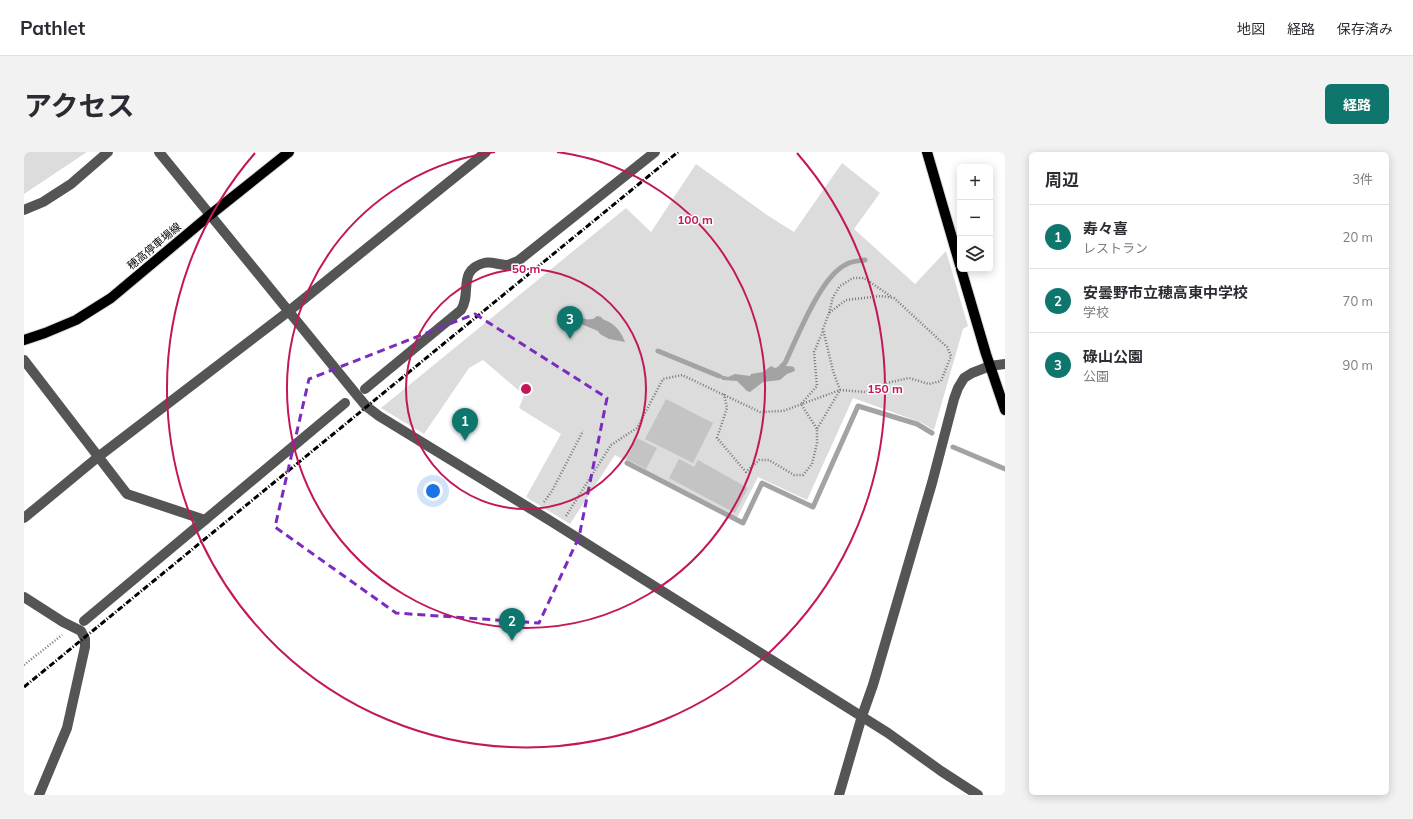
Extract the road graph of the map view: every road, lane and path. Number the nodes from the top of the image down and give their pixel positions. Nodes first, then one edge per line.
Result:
1 (108, 152) edge
2 (159, 152) edge
3 (289, 152) edge
4 (486, 152) edge
5 (655, 152) edge
6 (926, 152) edge
7 (24, 210) edge
8 (210, 215) junction
9 (957, 255) edge
10 (962, 272) edge
11 (894, 298) junction
12 (289, 310) junction
13 (829, 313) junction
14 (823, 329) junction
15 (24, 340) edge
16 (24, 360) edge
17 (1005, 364) edge
18 (990, 366) junction
19 (365, 389) dead end
20 (840, 390) junction
21 (723, 394) junction
22 (345, 403) dead end
23 (801, 404) junction
24 (1005, 410) edge
25 (818, 429) junction
26 (583, 432) dead end
27 (98, 457) junction
28 (537, 512) junction
29 (24, 518) edge
30 (205, 520) junction
31 (560, 526) junction
32 (24, 597) edge
33 (84, 621) dead end
34 (62, 635) dead end
35 (24, 665) edge
36 (862, 716) junction
37 (39, 795) edge
38 (838, 795) edge
39 (978, 795) edge

1 - 7 street
2 - 8 street
3 - 8 main road, 穂高停車場線
4 - 12 street
5 - 19 street
6 - 9 main road
8 - 12 street
8 - 15 main road, 穂高停車場線
10 - 18 main road
11 - 13 path
11 - 13 path
11 - 20 path
12 - 27 street
12 - 28 street
13 - 14 path
14 - 20 path
14 - 23 path
16 - 27 street
17 - 18 street
18 - 24 main road
18 - 36 street
20 - 23 path
20 - 25 path
21 - 23 path
21 - 25 path
21 - 31 path
22 - 30 street
23 - 25 path
26 - 28 path
27 - 29 street
27 - 30 street
28 - 31 street
30 - 33 street
31 - 36 street
32 - 37 street
34 - 35 path
36 - 38 street
36 - 39 street

